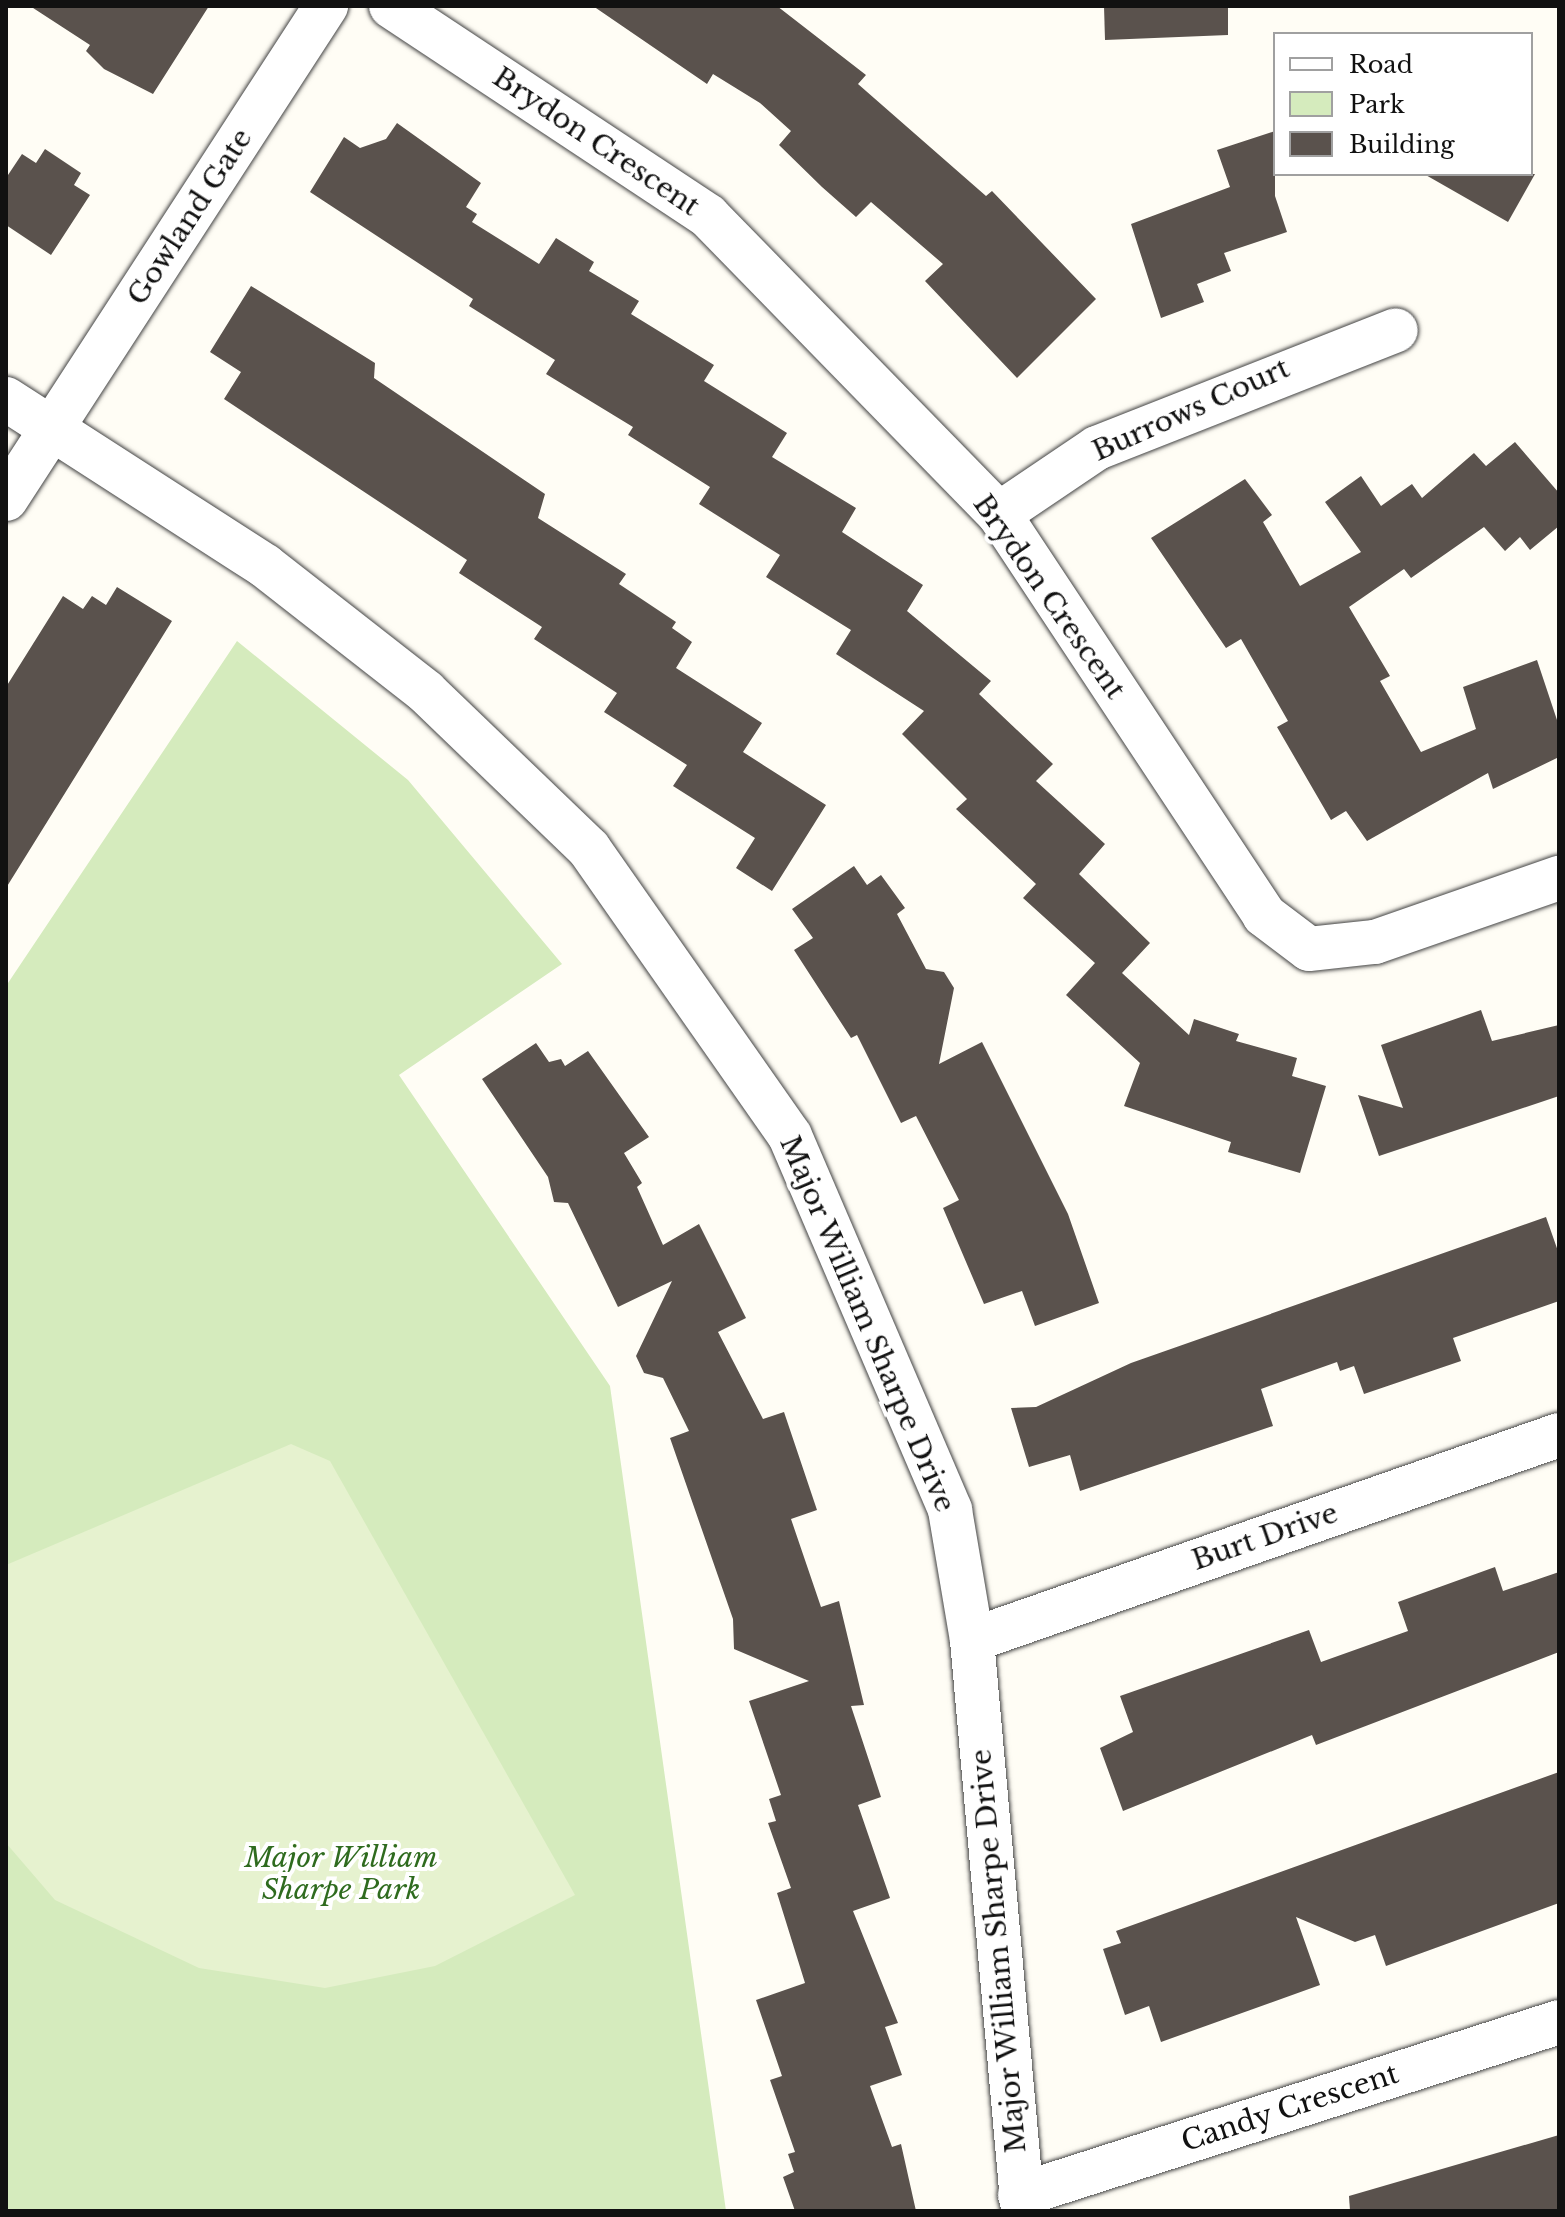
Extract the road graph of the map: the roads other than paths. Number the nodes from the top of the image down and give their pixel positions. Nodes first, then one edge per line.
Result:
1 (326, 6) edge
2 (391, 6) edge
3 (1396, 330) dead end
4 (6, 399) edge
5 (53, 429) junction
6 (6, 499) edge
7 (999, 514) junction
8 (1559, 878) edge
9 (1559, 1435) edge
10 (972, 1640) junction
11 (1559, 2022) edge
12 (1022, 2203) edge

1 - 5 street, Gowland Gate
2 - 7 street, Brydon Crescent
3 - 7 street, Burrows Court
4 - 5 street, Major William Sharpe Drive
5 - 6 street, Gowland Gate
5 - 10 street, Major William Sharpe Drive
7 - 8 street, Brydon Crescent
9 - 10 street, Burt Drive
10 - 12 street, Major William Sharpe Drive
11 - 12 street, Candy Crescent

